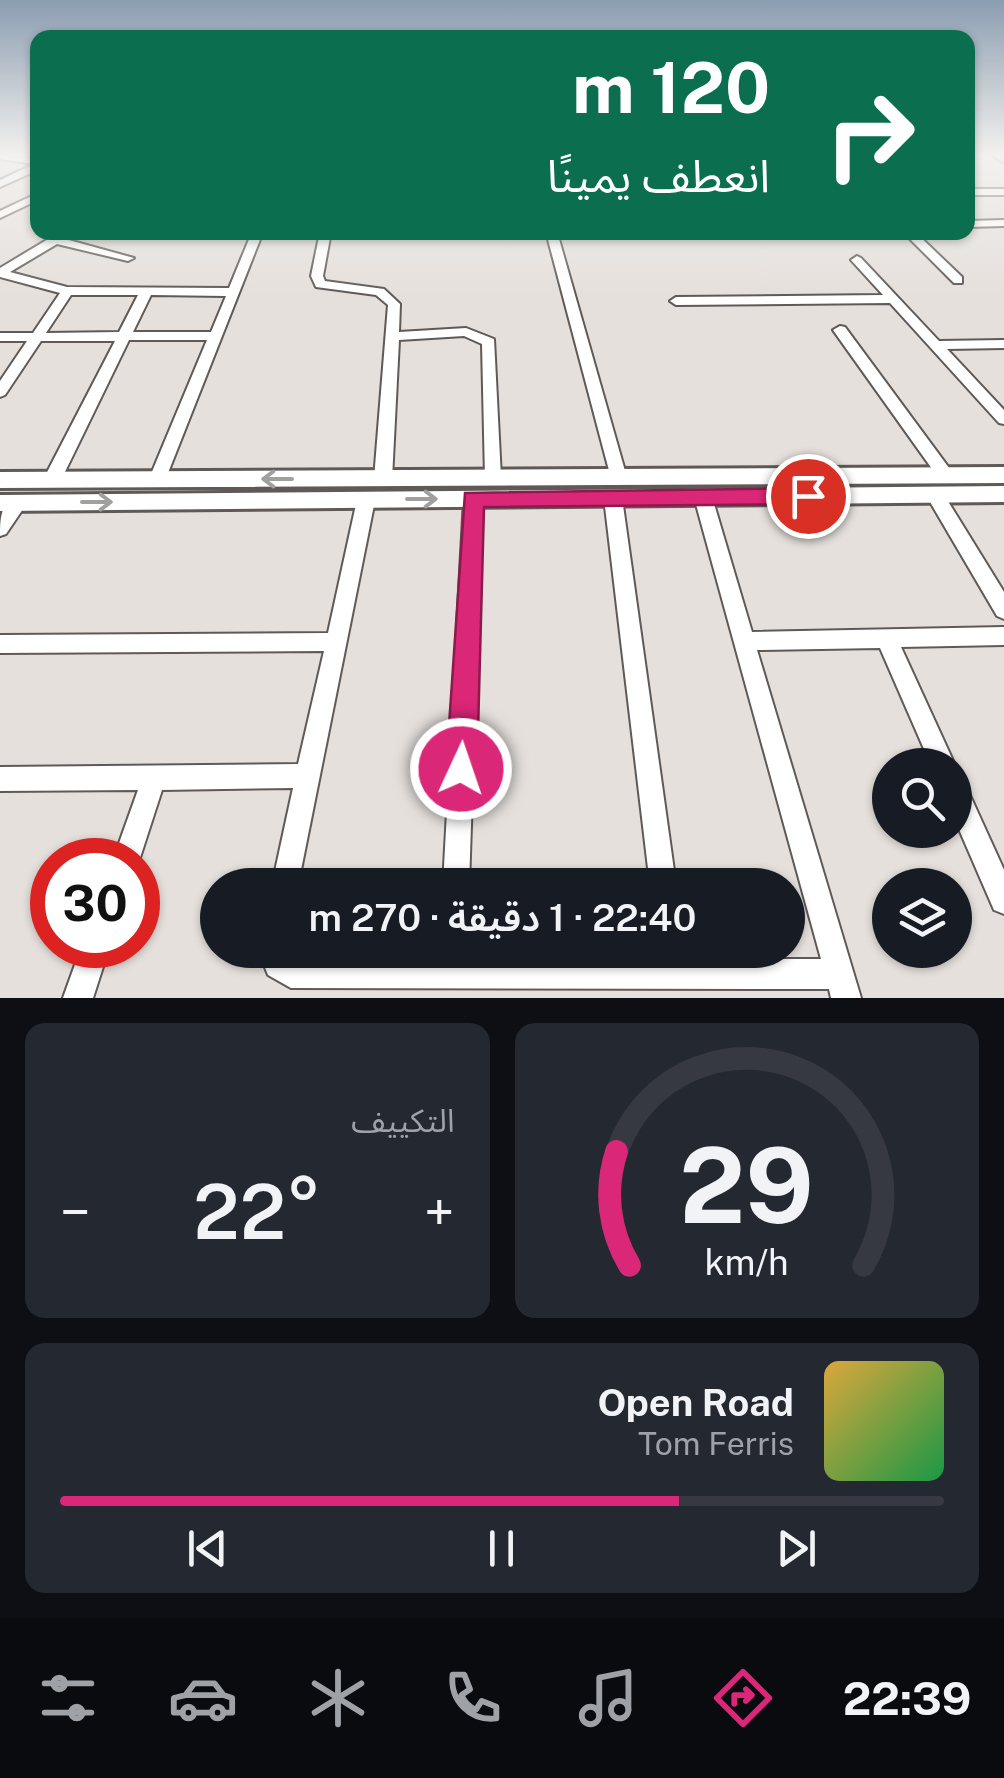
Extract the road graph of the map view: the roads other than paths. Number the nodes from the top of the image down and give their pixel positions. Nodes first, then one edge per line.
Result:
1 (29, 201) edge
2 (0, 216) edge
3 (1004, 223) edge
4 (975, 224) edge
5 (56, 240) joint
6 (255, 240) edge
7 (325, 240) edge
8 (553, 240) edge
9 (916, 240) edge
10 (128, 258) dead end
11 (857, 260) dead end
12 (0, 273) edge
13 (958, 280) dead end
14 (67, 292) junction
15 (146, 292) junction
16 (234, 292) junction
17 (893, 299) junction
18 (676, 300) dead end
19 (840, 330) dead end
20 (124, 336) junction
21 (216, 336) junction
22 (392, 336) junction
23 (0, 337) edge
24 (37, 337) junction
25 (1004, 344) edge
26 (936, 346) junction
27 (0, 392) edge
28 (996, 402) edge
29 (1004, 420) edge
30 (1004, 475) edge
31 (493, 478) junction
32 (383, 479) junction
33 (0, 480) edge
34 (52, 480) junction
35 (158, 480) junction
36 (940, 485) junction
37 (873, 486) junction
38 (616, 488) junction
39 (314, 490) junction
40 (1004, 494) edge
41 (703, 497) junction
42 (473, 499) junction
43 (366, 500) junction
44 (9, 503) edge
45 (0, 529) edge
46 (1004, 610) edge
47 (1004, 636) edge
48 (886, 638) junction
49 (744, 640) junction
50 (336, 642) junction
51 (0, 644) edge
52 (935, 748) edge
53 (307, 776) junction
54 (154, 778) junction
55 (0, 780) edge
56 (972, 829) edge
57 (134, 838) edge
58 (288, 868) edge
59 (457, 868) edge
60 (660, 868) edge
61 (1004, 900) edge
62 (88, 968) edge
63 (282, 968) edge
64 (365, 968) edge
65 (715, 968) edge
66 (843, 986) edge
67 (78, 998) edge

1 - 2 street
3 - 4 street
5 - 10 street
5 - 12 street
6 - 16 street
7 - 22 street
8 - 38 street
9 - 13 street
11 - 17 street
12 - 14 street
14 - 15 street
14 - 24 street
15 - 16 street
15 - 20 street
16 - 21 street
17 - 18 street
17 - 26 street
19 - 36 street
20 - 21 street
20 - 24 street
20 - 34 street
21 - 35 street
22 - 31 street
22 - 32 street
23 - 24 street
24 - 27 street
25 - 26 street
26 - 28 street
28 - 29 street
30 - 36 street
31 - 32 street
31 - 38 street
32 - 39 street
33 - 34 street
34 - 35 street
39 -> 35 street
36 - 37 street
36 - 40 street
36 - 46 street
37 - 38 street
37 - 41 street
38 - 41 street
38 - 42 street
38 - 60 street
39 - 43 street
44 -> 39 street
41 - 49 street
43 -> 42 street
42 - 59 street
43 - 50 street
44 - 45 street
47 - 48 street
48 - 49 street
48 - 52 street
49 - 66 street
50 - 51 street
50 - 53 street
53 - 54 street
53 - 58 street
54 - 55 street
54 - 57 street
56 - 61 street
62 - 67 street
63 - 64 street
65 - 66 street

